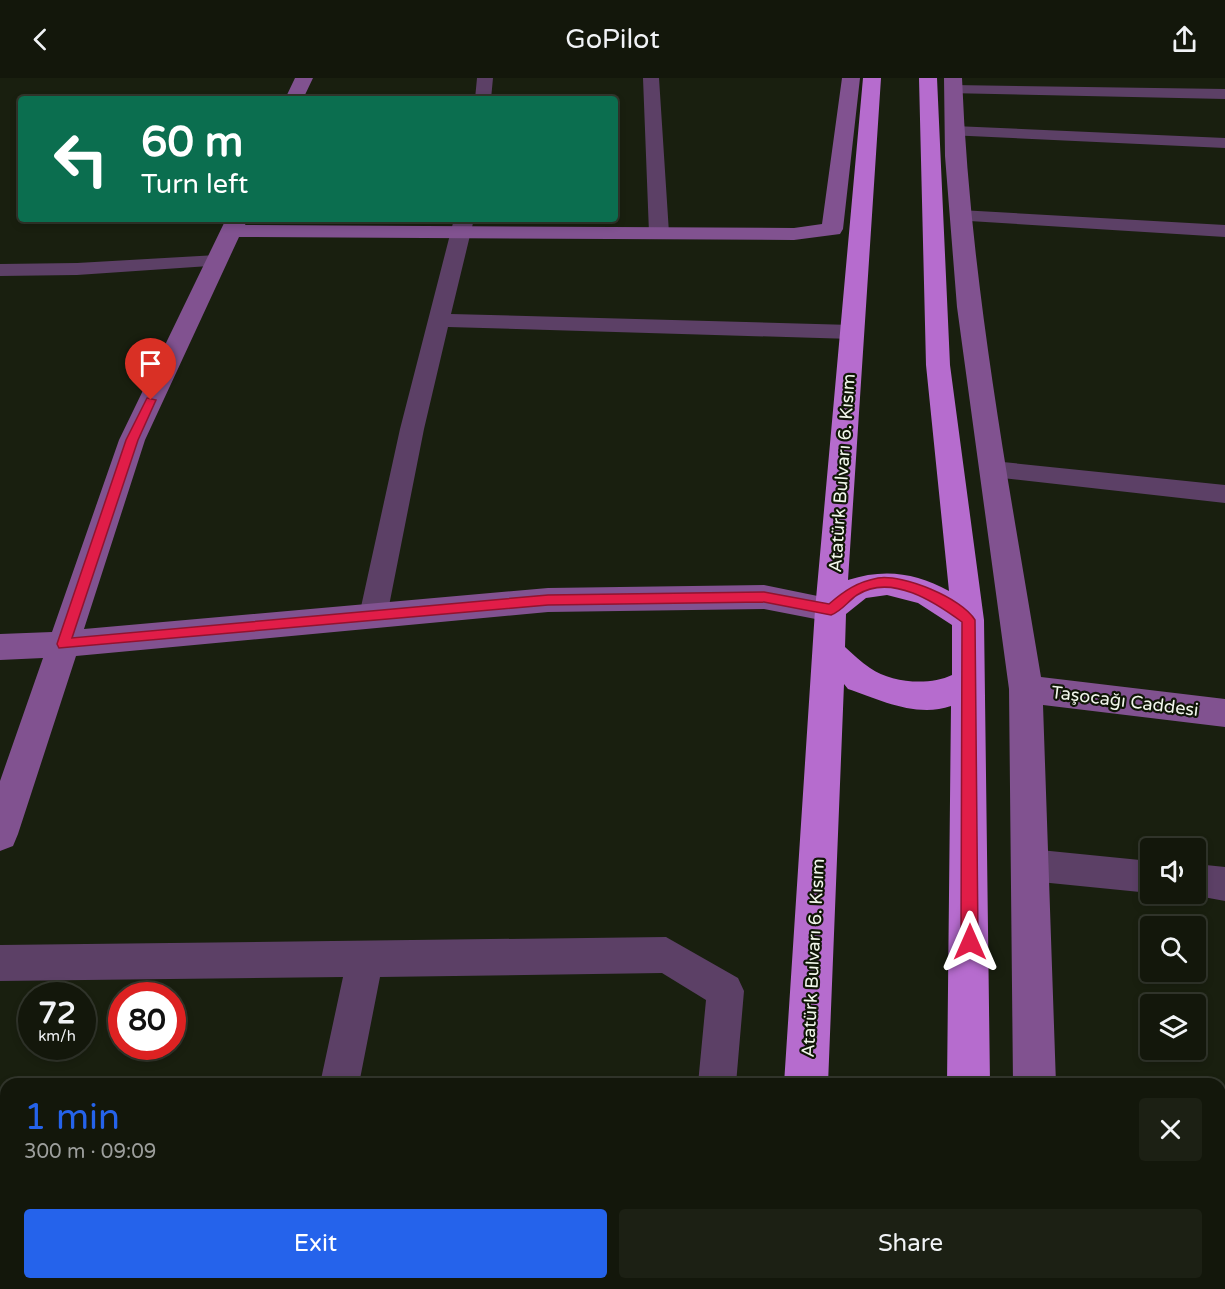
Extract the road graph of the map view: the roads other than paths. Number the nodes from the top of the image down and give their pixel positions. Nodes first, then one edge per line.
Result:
1 (304, 78) edge
2 (485, 78) edge
3 (651, 78) edge
4 (851, 78) edge
5 (872, 78) edge
6 (945, 82) edge
7 (1225, 94) edge
8 (295, 96) edge
9 (483, 96) edge
10 (954, 131) junction
11 (1225, 143) edge
12 (960, 216) junction
13 (234, 225) edge
14 (463, 226) edge
15 (1225, 231) edge
16 (659, 233) junction
17 (217, 261) junction
18 (0, 270) edge
19 (441, 320) junction
20 (852, 332) junction
21 (993, 470) junction
22 (1225, 494) edge
23 (831, 610) junction
24 (374, 616) junction
25 (968, 620) junction
26 (64, 644) junction
27 (0, 647) edge
28 (829, 652) junction
29 (970, 681) junction
30 (1026, 689) junction
31 (1225, 713) edge
32 (0, 834) edge
33 (1030, 865) junction
34 (1140, 876) edge
35 (1206, 882) edge
36 (1225, 884) edge
37 (365, 959) junction
38 (0, 963) edge
39 (341, 1078) edge
40 (717, 1078) edge
41 (806, 1078) edge
42 (969, 1078) edge
43 (1035, 1078) edge

1 - 8 street
2 - 9 street
3 - 16 street
4 - 16 street
5 - 20 highway, Atatürk Bulvarı 6. Kısım
6 - 7 street
6 - 10 street
6 - 25 highway
10 - 11 street
10 - 12 street
12 - 15 street
12 - 21 street
13 - 14 street
13 - 17 street
14 - 16 street
14 - 19 street
17 - 18 street
17 - 26 street
19 - 20 street
19 - 24 street
20 - 23 highway, Atatürk Bulvarı 6. Kısım
21 - 22 street
21 - 30 street
23 - 24 street
23 - 25 highway
23 - 28 highway, Atatürk Bulvarı 6. Kısım
24 - 26 street
25 - 29 highway
26 - 27 street
26 - 32 street
28 - 29 highway
28 - 41 highway, Atatürk Bulvarı 6. Kısım
29 - 42 highway
30 - 31 street, Taşocağı Caddesi
30 - 33 street
33 - 34 street
33 - 43 street
35 - 36 street
37 - 38 street
37 - 39 street
37 - 40 street

